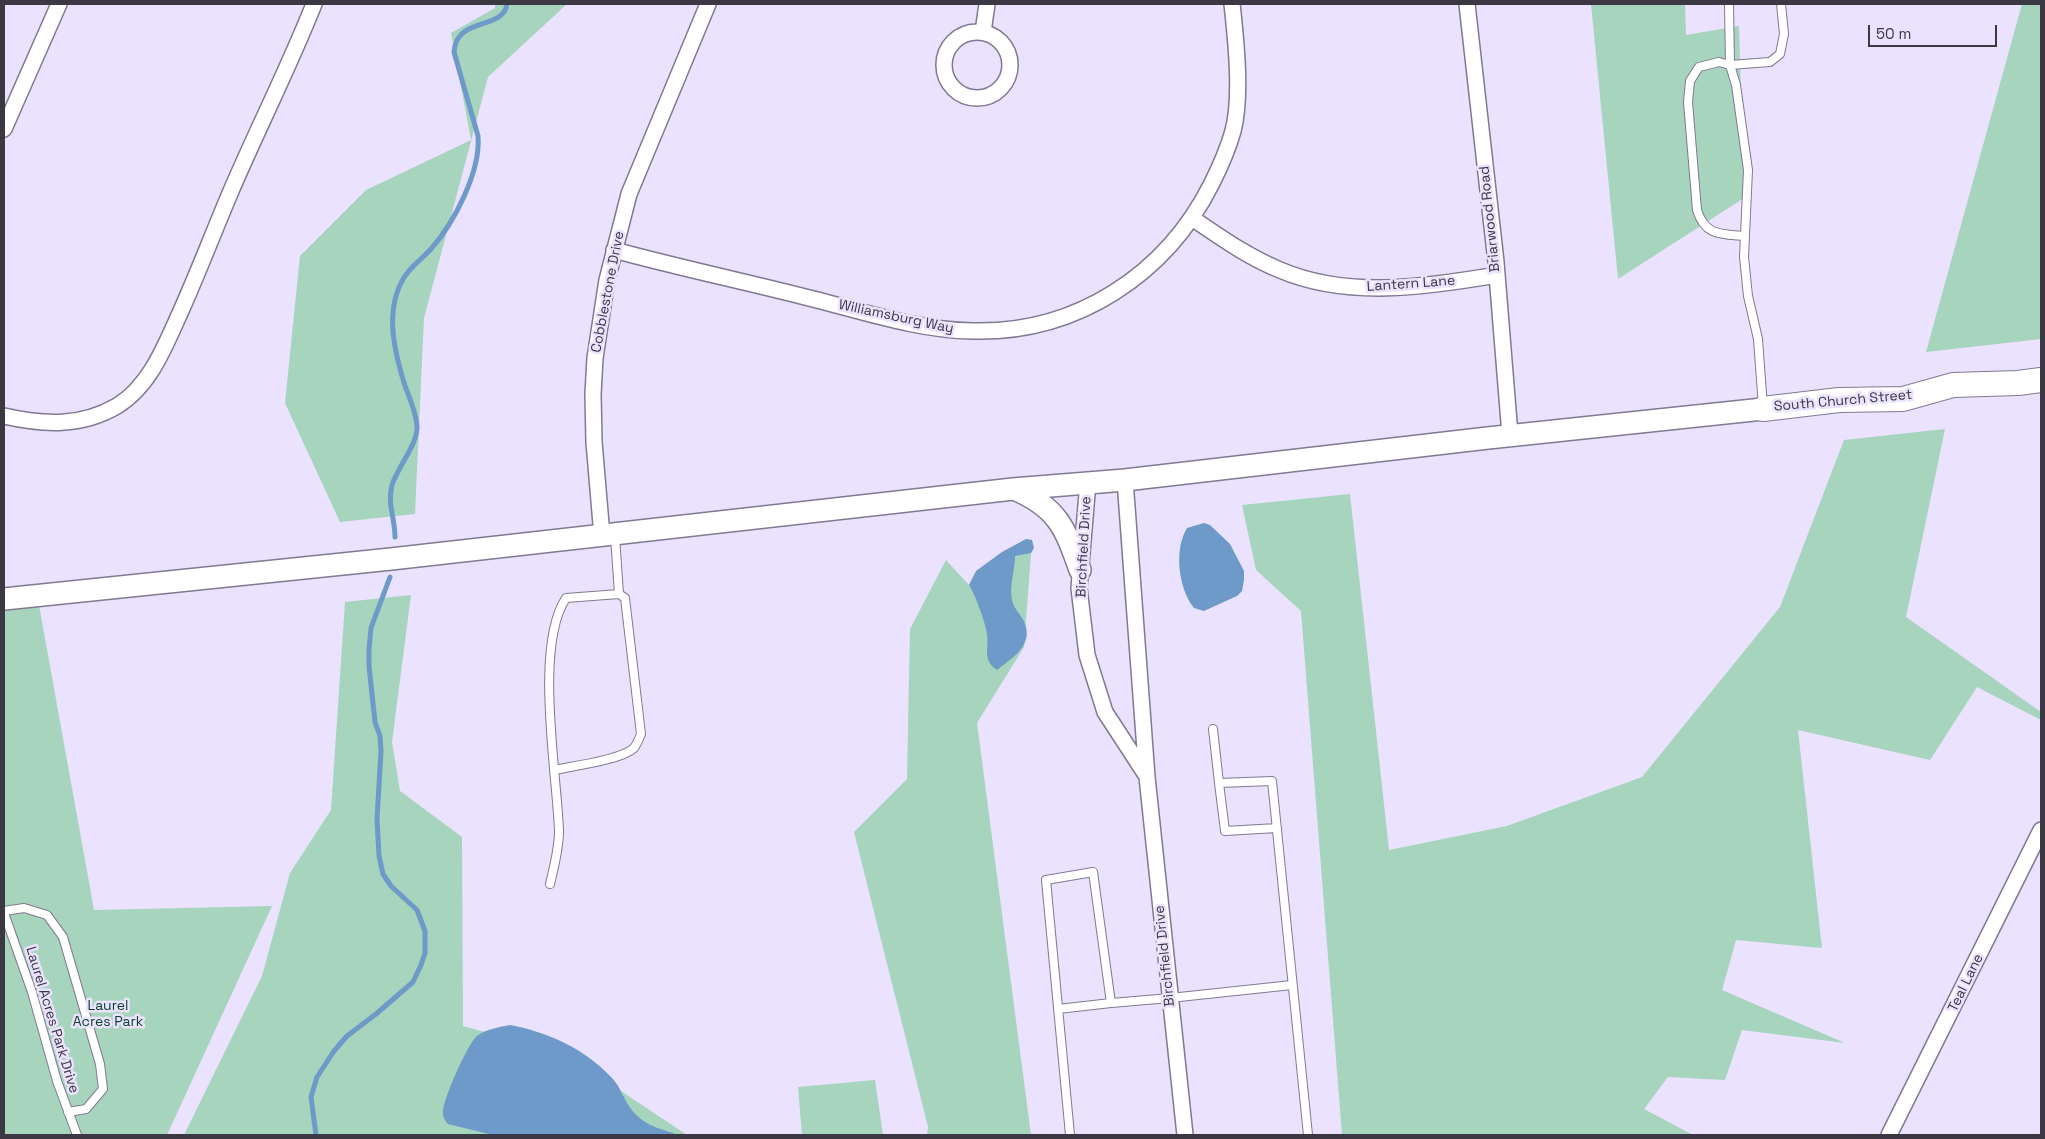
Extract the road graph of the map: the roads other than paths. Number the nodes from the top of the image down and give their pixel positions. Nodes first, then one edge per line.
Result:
1 (59, 4) edge
2 (314, 4) edge
3 (708, 4) edge
4 (987, 4) edge
5 (1232, 4) edge
6 (1467, 4) edge
7 (1729, 4) edge
8 (1781, 4) edge
9 (983, 32) junction
10 (1730, 65) junction
11 (4, 129) edge
12 (1192, 218) junction
13 (1745, 236) junction
14 (614, 250) junction
15 (1497, 275) junction
16 (2041, 380) edge
17 (1763, 409) junction
18 (4, 416) edge
19 (1510, 436) junction
20 (1125, 480) junction
21 (1088, 482) junction
22 (1013, 488) junction
23 (608, 535) junction
24 (1080, 570) junction
25 (619, 594) junction
26 (4, 599) edge
27 (1213, 730) dead end
28 (554, 770) junction
29 (1147, 777) junction
30 (1219, 783) junction
31 (1277, 828) junction
32 (2041, 830) edge
33 (550, 884) dead end
34 (4, 912) edge
35 (1292, 985) junction
36 (1170, 998) junction
37 (1111, 1003) junction
38 (1058, 1009) junction
39 (68, 1112) junction
40 (77, 1135) edge
41 (1070, 1135) edge
42 (1185, 1135) edge
43 (1308, 1135) edge
44 (1889, 1135) edge

1 - 11 street
2 - 18 street
3 - 14 street, Cobblestone Drive
4 - 9 street
5 - 12 street, Williamsburg Way
6 - 15 street, Briarwood Road
7 - 10 lane
8 - 10 lane
9 - 9 street
10 - 13 lane
10 - 13 lane
12 - 14 street, Williamsburg Way
12 - 15 street, Lantern Lane
13 - 17 lane
14 - 23 street, Cobblestone Drive
15 - 19 street, Briarwood Road
16 - 17 main road, South Church Street
17 - 19 main road
19 - 20 main road
20 - 21 main road
20 - 29 street, Birchfield Drive
21 - 22 main road
21 - 24 street, Birchfield Drive
22 - 23 main road
22 - 24 main road
23 - 25 lane
23 - 26 main road
24 - 29 street, Birchfield Drive
25 - 28 lane
25 - 28 lane
27 - 30 lane
28 - 33 lane
29 - 36 street, Birchfield Drive
30 - 31 lane
30 - 31 lane
31 - 35 lane
32 - 44 street, Teal Lane
34 - 39 lane, Laurel Acres Park Drive
34 - 39 lane
35 - 36 lane
35 - 43 lane
36 - 37 lane
36 - 42 street, Birchfield Drive
37 - 38 lane
37 - 38 lane
38 - 41 lane
39 - 40 lane, Laurel Acres Park Drive

